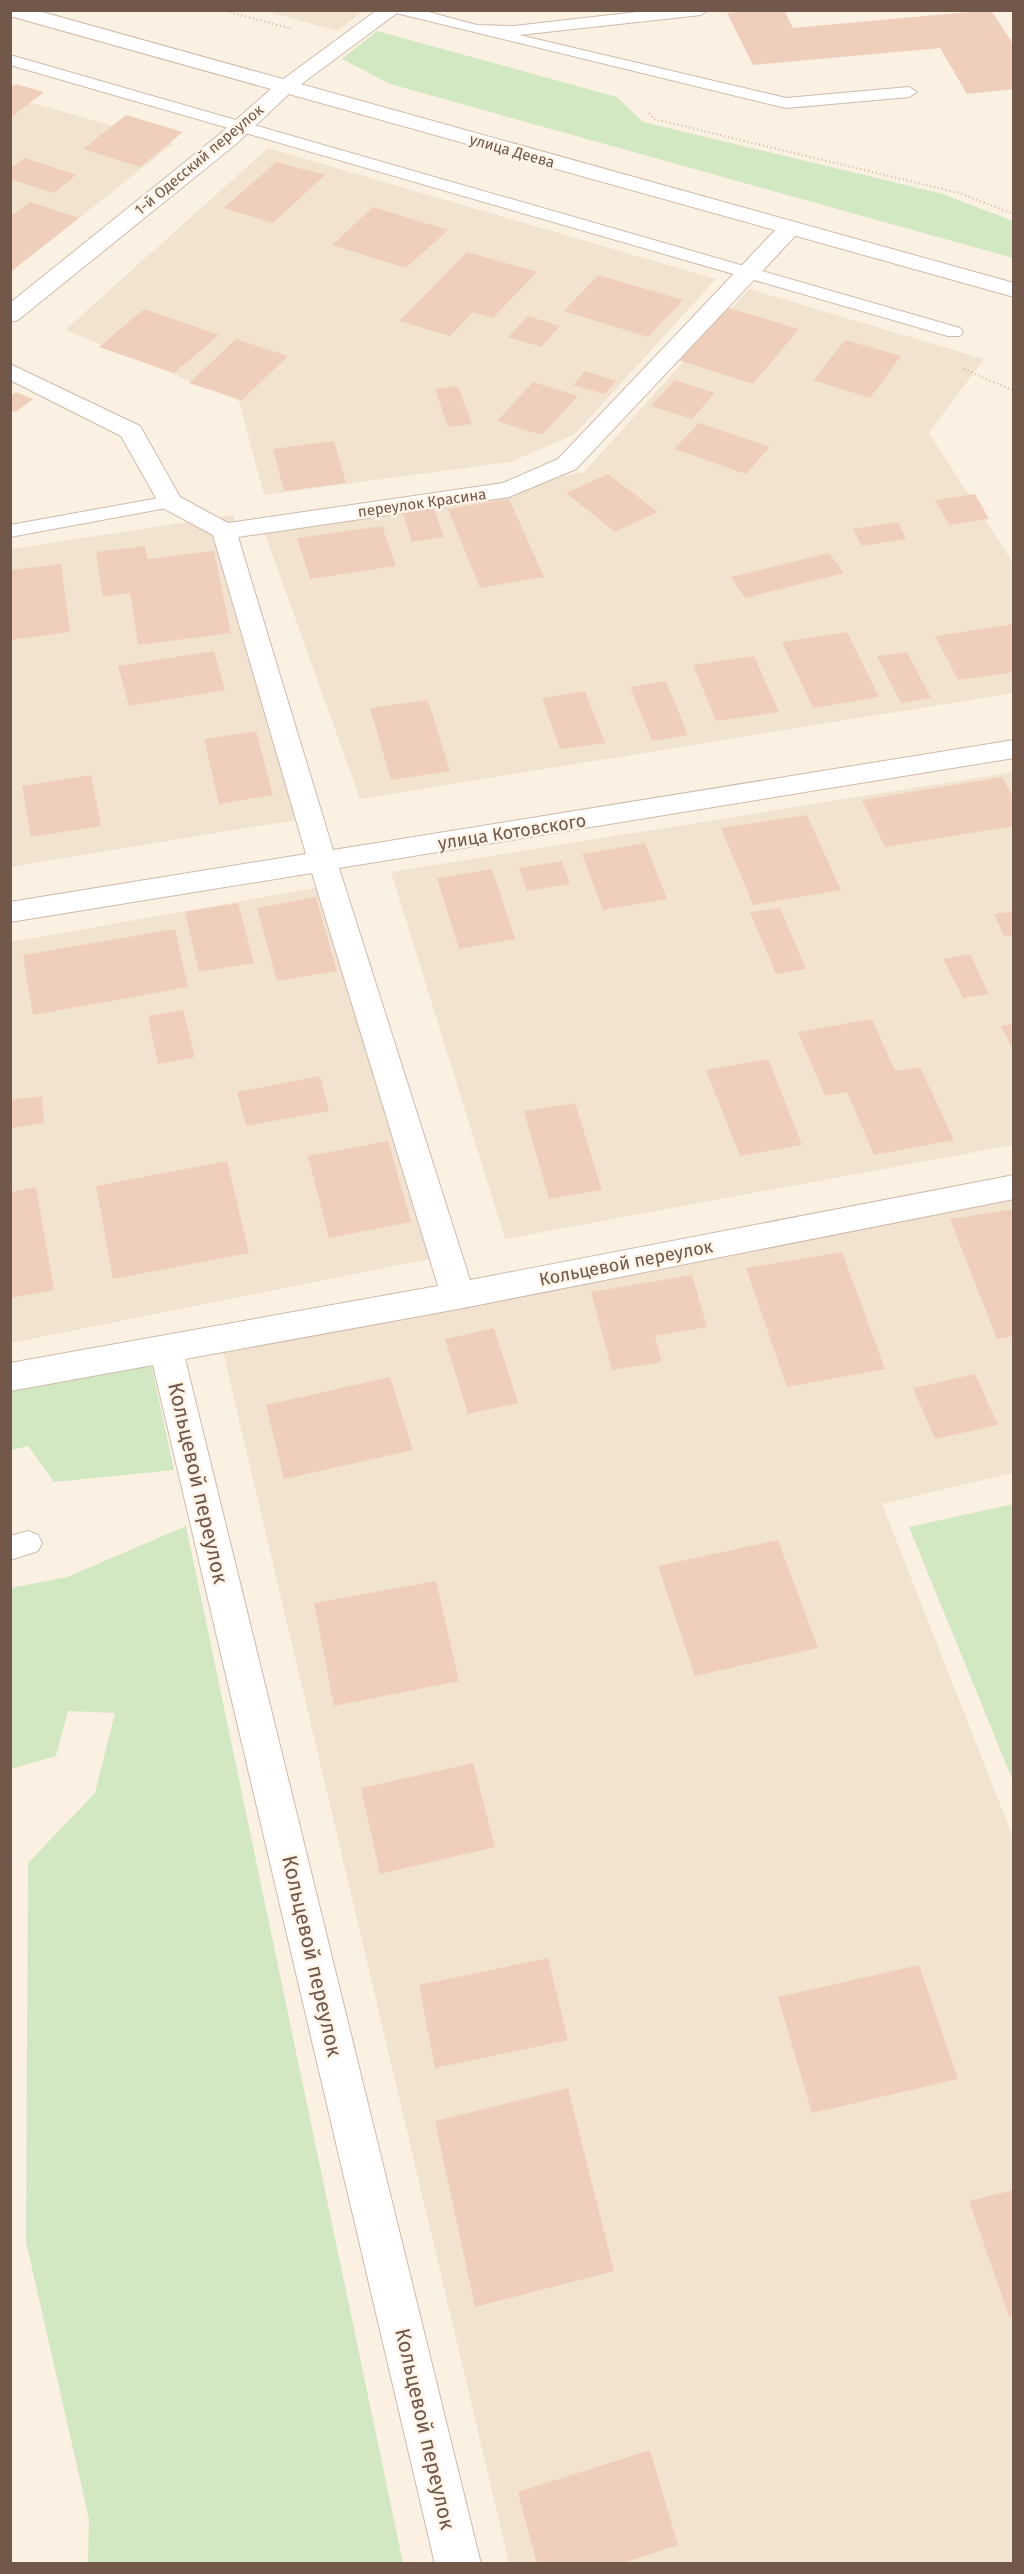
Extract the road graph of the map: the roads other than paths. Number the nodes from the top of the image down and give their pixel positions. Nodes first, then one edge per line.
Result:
1 (11, 10) edge
2 (391, 10) edge
3 (401, 10) edge
4 (701, 10) edge
5 (477, 30) junction
6 (10, 60) edge
7 (285, 87) junction
8 (909, 92) dead end
9 (241, 127) junction
10 (790, 228) junction
11 (746, 272) junction
12 (1014, 290) edge
13 (10, 315) edge
14 (954, 332) dead end
15 (10, 371) edge
16 (170, 502) junction
17 (10, 531) edge
18 (224, 531) junction
19 (1014, 749) edge
20 (323, 863) junction
21 (10, 912) edge
22 (1014, 1187) edge
23 (459, 1296) junction
24 (166, 1348) junction
25 (10, 1377) edge
26 (458, 2564) edge

1 - 7 street, улица Деева
2 - 7 street, 1-й Одесский переулок
3 - 5 lane
4 - 5 lane
5 - 8 lane
6 - 9 lane
7 - 9 street, 1-й Одесский переулок
7 - 10 street, улица Деева
9 - 11 lane
9 - 13 street, 1-й Одесский переулок
10 - 11 street, переулок Красина
10 - 12 street, улица Деева
11 - 14 lane
11 - 18 street, переулок Красина
15 - 16 street
16 - 17 lane
16 - 18 street
18 - 20 street
19 - 20 street, улица Котовского
20 - 21 street, улица Котовского
20 - 23 street
22 - 23 street, Кольцевой переулок
23 - 24 street, Кольцевой переулок
24 - 25 street, Кольцевой переулок
24 - 26 street, Кольцевой переулок

